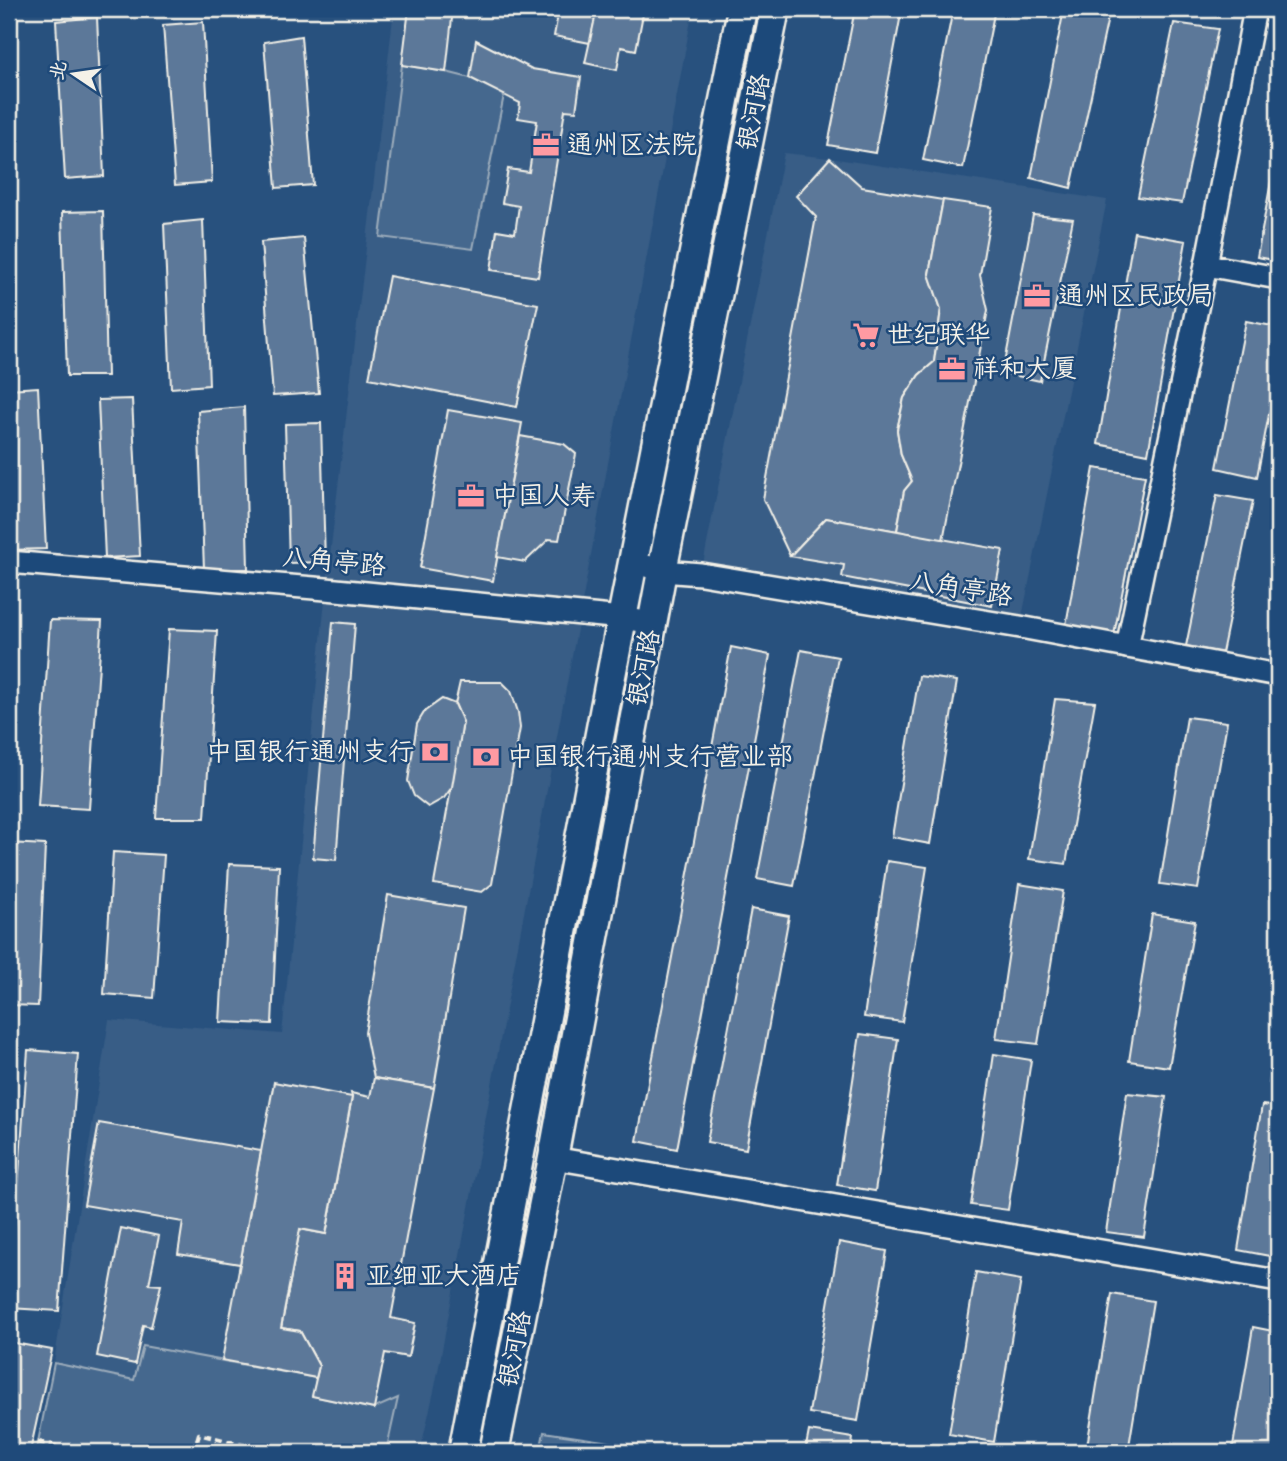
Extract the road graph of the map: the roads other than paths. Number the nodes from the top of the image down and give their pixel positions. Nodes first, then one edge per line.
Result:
1 (742, 9) edge
2 (775, 9) edge
3 (1255, 9) edge
4 (1206, 265) junction
5 (1278, 278) edge
6 (9, 562) edge
7 (634, 562) junction
8 (662, 571) junction
9 (622, 618) junction
10 (653, 623) junction
11 (1127, 647) junction
12 (1278, 675) edge
13 (553, 1158) junction
14 (1278, 1281) edge
15 (463, 1452) edge
16 (494, 1452) edge

1 - 7 main road, 银河路
2 - 8 main road, 银河路
3 - 4 street
4 - 5 street
4 - 11 street
6 - 9 street, 八角亭路
7 - 8 street, 八角亭路
7 - 9 main road, 银河路
8 - 10 main road, 银河路
8 - 11 street, 八角亭路
9 - 10 street, 八角亭路
9 - 15 main road, 银河路
10 - 13 main road, 银河路
11 - 12 street, 八角亭路
13 - 14 street
13 - 16 main road, 银河路

